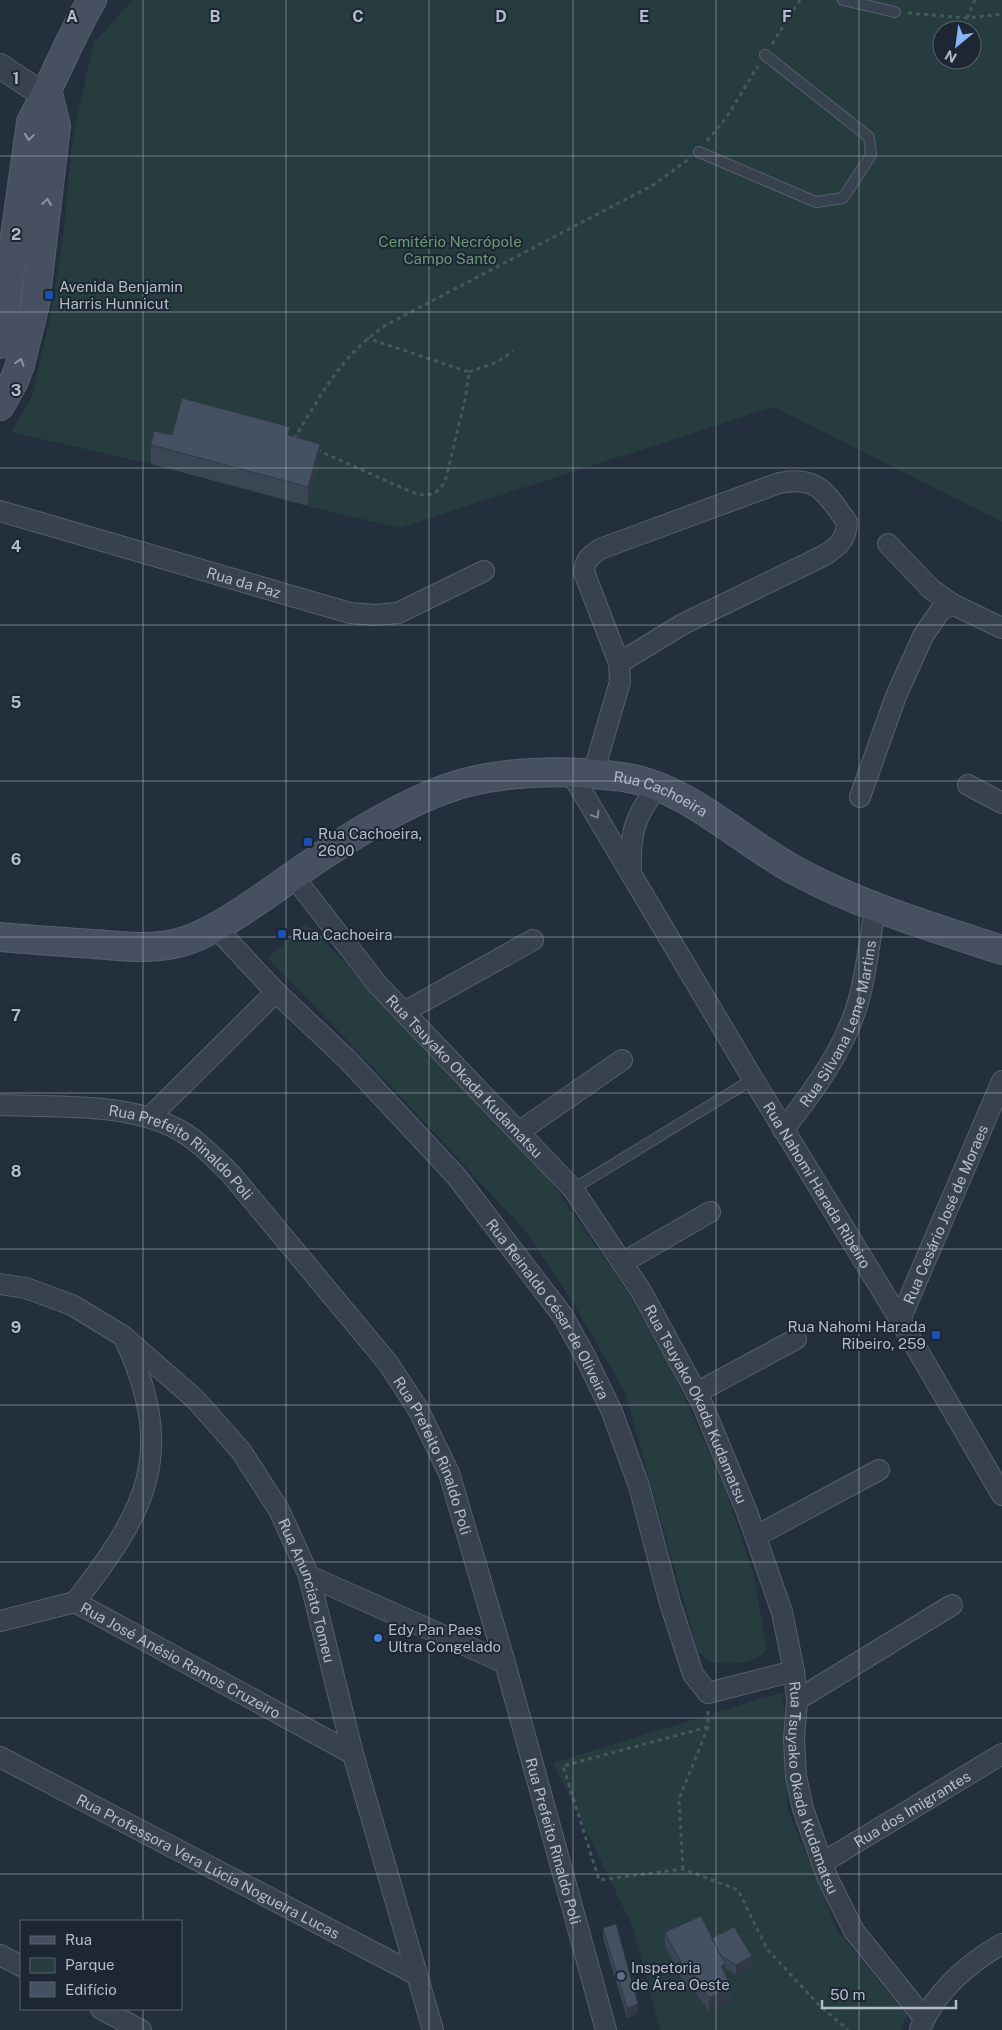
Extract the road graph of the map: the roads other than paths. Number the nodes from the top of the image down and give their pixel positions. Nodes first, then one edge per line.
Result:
1 (92, 0) edge
2 (843, 0) edge
3 (895, 12) road end
4 (765, 55) road end
5 (0, 66) edge
6 (48, 93) junction
7 (699, 152) road end
8 (3, 307) edge
9 (0, 344) edge
10 (0, 406) edge
11 (0, 511) edge
12 (888, 544) dead end
13 (484, 570) dead end
14 (952, 604) junction
15 (1002, 628) edge
16 (619, 663) junction
17 (582, 774) junction
18 (968, 785) dead end
19 (657, 788) junction
20 (860, 797) dead end
21 (1002, 803) edge
22 (631, 875) junction
23 (293, 876) junction
24 (875, 908) junction
25 (215, 927) junction
26 (0, 937) edge
27 (533, 940) dead end
28 (1002, 950) edge
29 (276, 992) junction
30 (404, 1012) junction
31 (622, 1060) dead end
32 (752, 1079) junction
33 (1002, 1081) edge
34 (0, 1105) edge
35 (150, 1117) junction
36 (784, 1130) junction
37 (520, 1131) junction
38 (573, 1189) junction
39 (710, 1212) dead end
40 (622, 1264) junction
41 (0, 1284) edge
42 (900, 1320) junction
43 (123, 1336) junction
44 (796, 1339) dead end
45 (696, 1393) junction
46 (879, 1470) dead end
47 (1001, 1493) edge
48 (756, 1536) junction
49 (310, 1576) junction
50 (75, 1602) junction
51 (952, 1605) dead end
52 (0, 1621) edge
53 (505, 1663) junction
54 (794, 1672) junction
55 (797, 1700) junction
56 (353, 1754) junction
57 (1002, 1754) edge
58 (0, 1756) edge
59 (822, 1863) junction
60 (1002, 1944) edge
61 (0, 1955) edge
62 (20, 1965) edge
63 (417, 1975) junction
64 (103, 2010) edge
65 (922, 2024) edge
66 (133, 2028) edge
67 (433, 2030) edge
68 (606, 2030) edge

1 - 6 main road
2 - 3 lane
4 - 7 lane
5 - 6 street
6 -> 8 main road
10 -> 6 main road
8 - 9 main road
11 - 13 street, Rua da Paz
12 - 14 street
14 - 15 street
14 - 20 street
16 - 16 street
16 - 17 street
17 - 19 main road, Rua Cachoeira
17 -> 22 street, Rua Nahomi Harada Ribeiro
17 - 23 main road, Rua Cachoeira
18 - 21 street
19 - 22 street
19 - 24 main road, Rua Cachoeira
22 - 32 street, Rua Nahomi Harada Ribeiro
23 - 25 main road, Rua Cachoeira
23 - 30 street, Rua Tsuyako Okada Kudamatsu
24 - 28 main road, Rua Cachoeira
24 - 36 street, Rua Silvana Leme Martins
25 - 26 main road, Rua Cachoeira
25 - 29 street, Rua Reinaldo César de Oliveira
27 - 30 street
29 - 35 street
29 - 54 street, Rua Reinaldo César de Oliveira
30 - 37 street, Rua Tsuyako Okada Kudamatsu
31 - 37 street
32 - 36 street, Rua Nahomi Harada Ribeiro
32 - 38 lane
33 - 42 street, Rua Cesário José de Moraes
34 - 35 street, Rua Prefeito Rinaldo Poli
35 - 53 street, Rua Prefeito Rinaldo Poli
36 - 42 street, Rua Nahomi Harada Ribeiro
37 - 38 street, Rua Tsuyako Okada Kudamatsu
38 - 40 street, Rua Tsuyako Okada Kudamatsu
39 - 40 street
40 - 45 street, Rua Tsuyako Okada Kudamatsu
41 - 43 street, Rua Anunciato Tomeu
42 - 47 street, Rua Nahomi Harada Ribeiro
43 - 49 street, Rua Anunciato Tomeu
43 - 50 street
44 - 45 street
45 - 48 street, Rua Tsuyako Okada Kudamatsu
46 - 48 street
48 - 54 street, Rua Tsuyako Okada Kudamatsu
49 - 53 street
49 - 56 street, Rua Anunciato Tomeu
50 - 52 street, Rua José Anésio Ramos Cruzeiro
50 - 56 street, Rua José Anésio Ramos Cruzeiro
51 - 55 street
53 - 68 street, Rua Prefeito Rinaldo Poli
54 - 55 street, Rua Tsuyako Okada Kudamatsu
55 - 59 street, Rua Tsuyako Okada Kudamatsu
56 - 63 street, Rua Anunciato Tomeu
57 - 59 street, Rua dos Imigrantes
58 - 63 street, Rua Professora Vera Lúcia Nogueira Lucas
59 - 65 street, Rua Tsuyako Okada Kudamatsu
60 - 65 street
61 - 62 street
63 - 67 street, Rua Anunciato Tomeu
64 - 66 street

